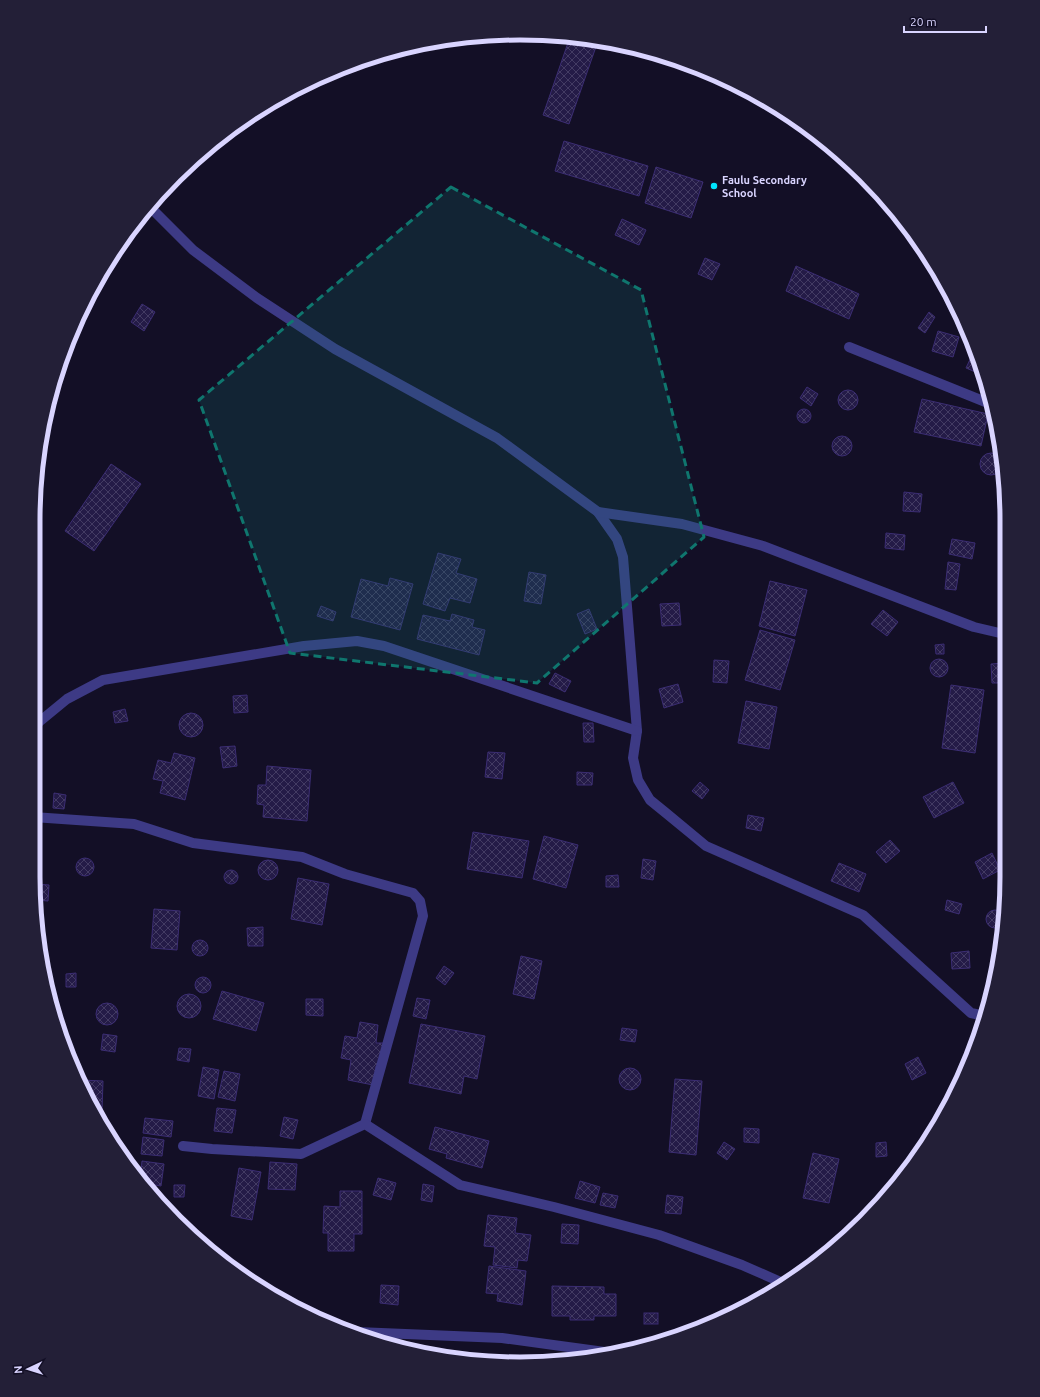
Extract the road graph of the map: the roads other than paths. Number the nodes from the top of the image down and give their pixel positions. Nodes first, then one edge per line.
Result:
1 (154, 211) edge
2 (849, 347) dead end
3 (985, 402) edge
4 (598, 512) junction
5 (1000, 633) edge
6 (40, 721) edge
7 (637, 731) junction
8 (40, 817) edge
9 (980, 1015) edge
10 (365, 1124) junction
11 (183, 1146) dead end
12 (779, 1281) edge
13 (367, 1332) edge
14 (596, 1351) edge

1 - 4 street
2 - 3 street
4 - 5 street
4 - 7 street
6 - 7 street
7 - 9 street
8 - 10 street
10 - 11 street
10 - 12 street
13 - 14 street

